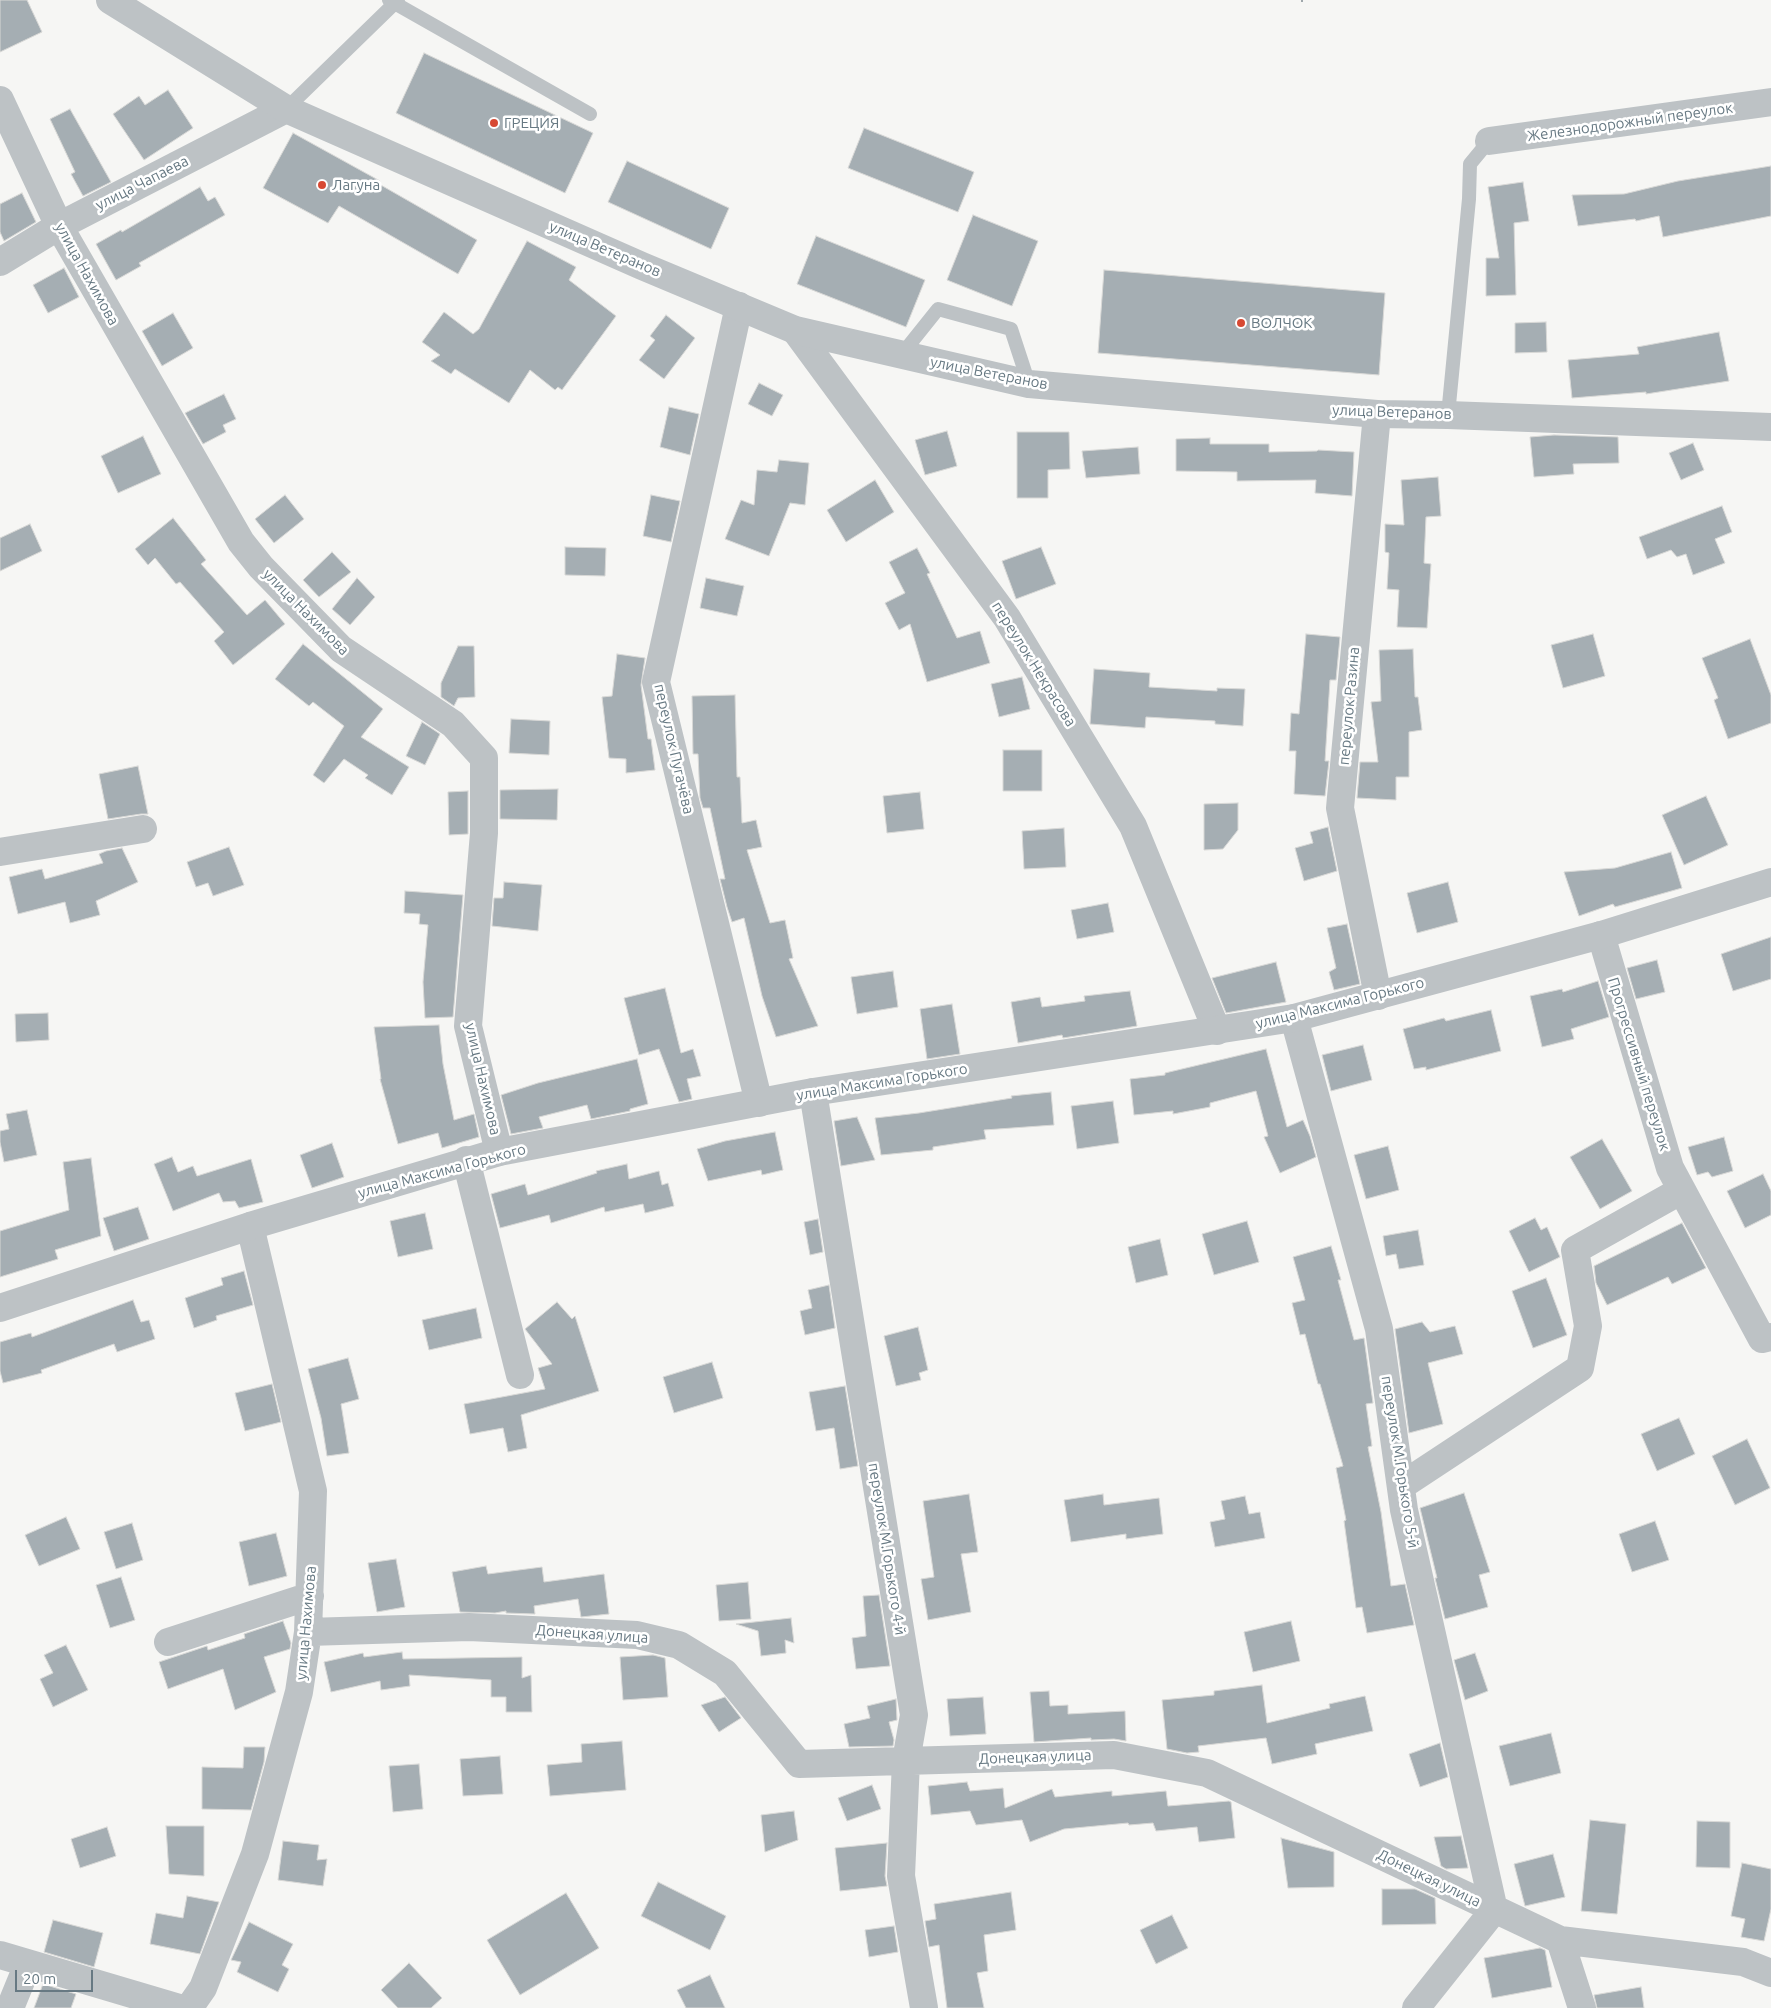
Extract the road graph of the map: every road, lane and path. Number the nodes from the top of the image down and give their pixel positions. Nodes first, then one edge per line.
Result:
1 (110, 0) edge
2 (393, 1) edge
3 (0, 100) edge
4 (1771, 102) edge
5 (286, 108) junction
6 (590, 114) dead end
7 (1489, 141) joint
8 (60, 226) junction
9 (0, 262) edge
10 (739, 306) junction
11 (795, 330) junction
12 (902, 354) junction
13 (1029, 384) junction
14 (1376, 414) junction
15 (1448, 415) junction
16 (1771, 427) edge
17 (143, 829) dead end
18 (0, 852) edge
19 (1771, 882) edge
20 (1601, 935) junction
21 (1378, 996) junction
22 (1294, 1018) junction
23 (1217, 1031) junction
24 (813, 1092) junction
25 (759, 1103) junction
26 (499, 1152) junction
27 (466, 1160) junction
28 (1682, 1190) junction
29 (250, 1226) junction
30 (0, 1308) edge
31 (1771, 1337) edge
32 (520, 1375) dead end
33 (1401, 1486) junction
34 (310, 1596) junction
35 (308, 1632) junction
36 (168, 1642) dead end
37 (906, 1761) junction
38 (1494, 1910) junction
39 (1560, 1940) junction
40 (0, 1956) edge
41 (28, 1964) junction
42 (1771, 1974) edge
43 (10, 2008) edge
44 (179, 2008) edge
45 (189, 2008) edge
46 (924, 2008) edge
47 (1416, 2008) edge
48 (1582, 2008) edge

1 - 5 street, улица Ветеранов
2 - 5 lane
2 - 6 lane
3 - 8 street, улица Нахимова
4 - 7 street, Железнодорожный переулок
5 - 8 street, улица Чапаева
5 - 10 street, улица Ветеранов
7 - 15 lane
8 - 9 street, улица Чапаева
8 - 26 street, улица Нахимова
10 - 11 street, улица Ветеранов
10 - 25 street, переулок Пугачёва
11 - 12 street, улица Ветеранов
11 - 23 street, переулок Некрасова
12 - 13 street, улица Ветеранов
12 - 13 lane
13 - 14 street, улица Ветеранов
14 - 15 street, улица Ветеранов
14 - 21 street, переулок Разина
15 - 16 street, улица Ветеранов
17 - 18 street
19 - 20 street, улица Максима Горького
20 - 21 street, улица Максима Горького
20 - 28 street, Прогрессивный переулок
21 - 22 street, улица Максима Горького
22 - 23 street, улица Максима Горького
22 - 33 street, переулок М.Горького 5-й
23 - 24 street, улица Максима Горького
24 - 25 street, улица Максима Горького
24 - 37 street, переулок М.Горького 4-й
25 - 26 street, улица Максима Горького
26 - 27 street, улица Максима Горького
27 - 29 street, улица Максима Горького
27 - 32 street
28 - 31 street, Прогрессивный переулок
28 - 33 street
29 - 30 street, улица Максима Горького
29 - 34 street, улица Нахимова
33 - 38 street, переулок М.Горького 5-й
34 - 35 street, улица Нахимова
34 - 36 street
35 - 37 street, Донецкая улица
35 - 45 street, улица Нахимова
37 - 38 street, Донецкая улица
37 - 46 street, переулок М.Горького 4-й
38 - 39 street, Донецкая улица
38 - 47 street
39 - 42 street, Донецкая улица
39 - 48 street
40 - 41 street
41 - 43 street
41 - 44 street

